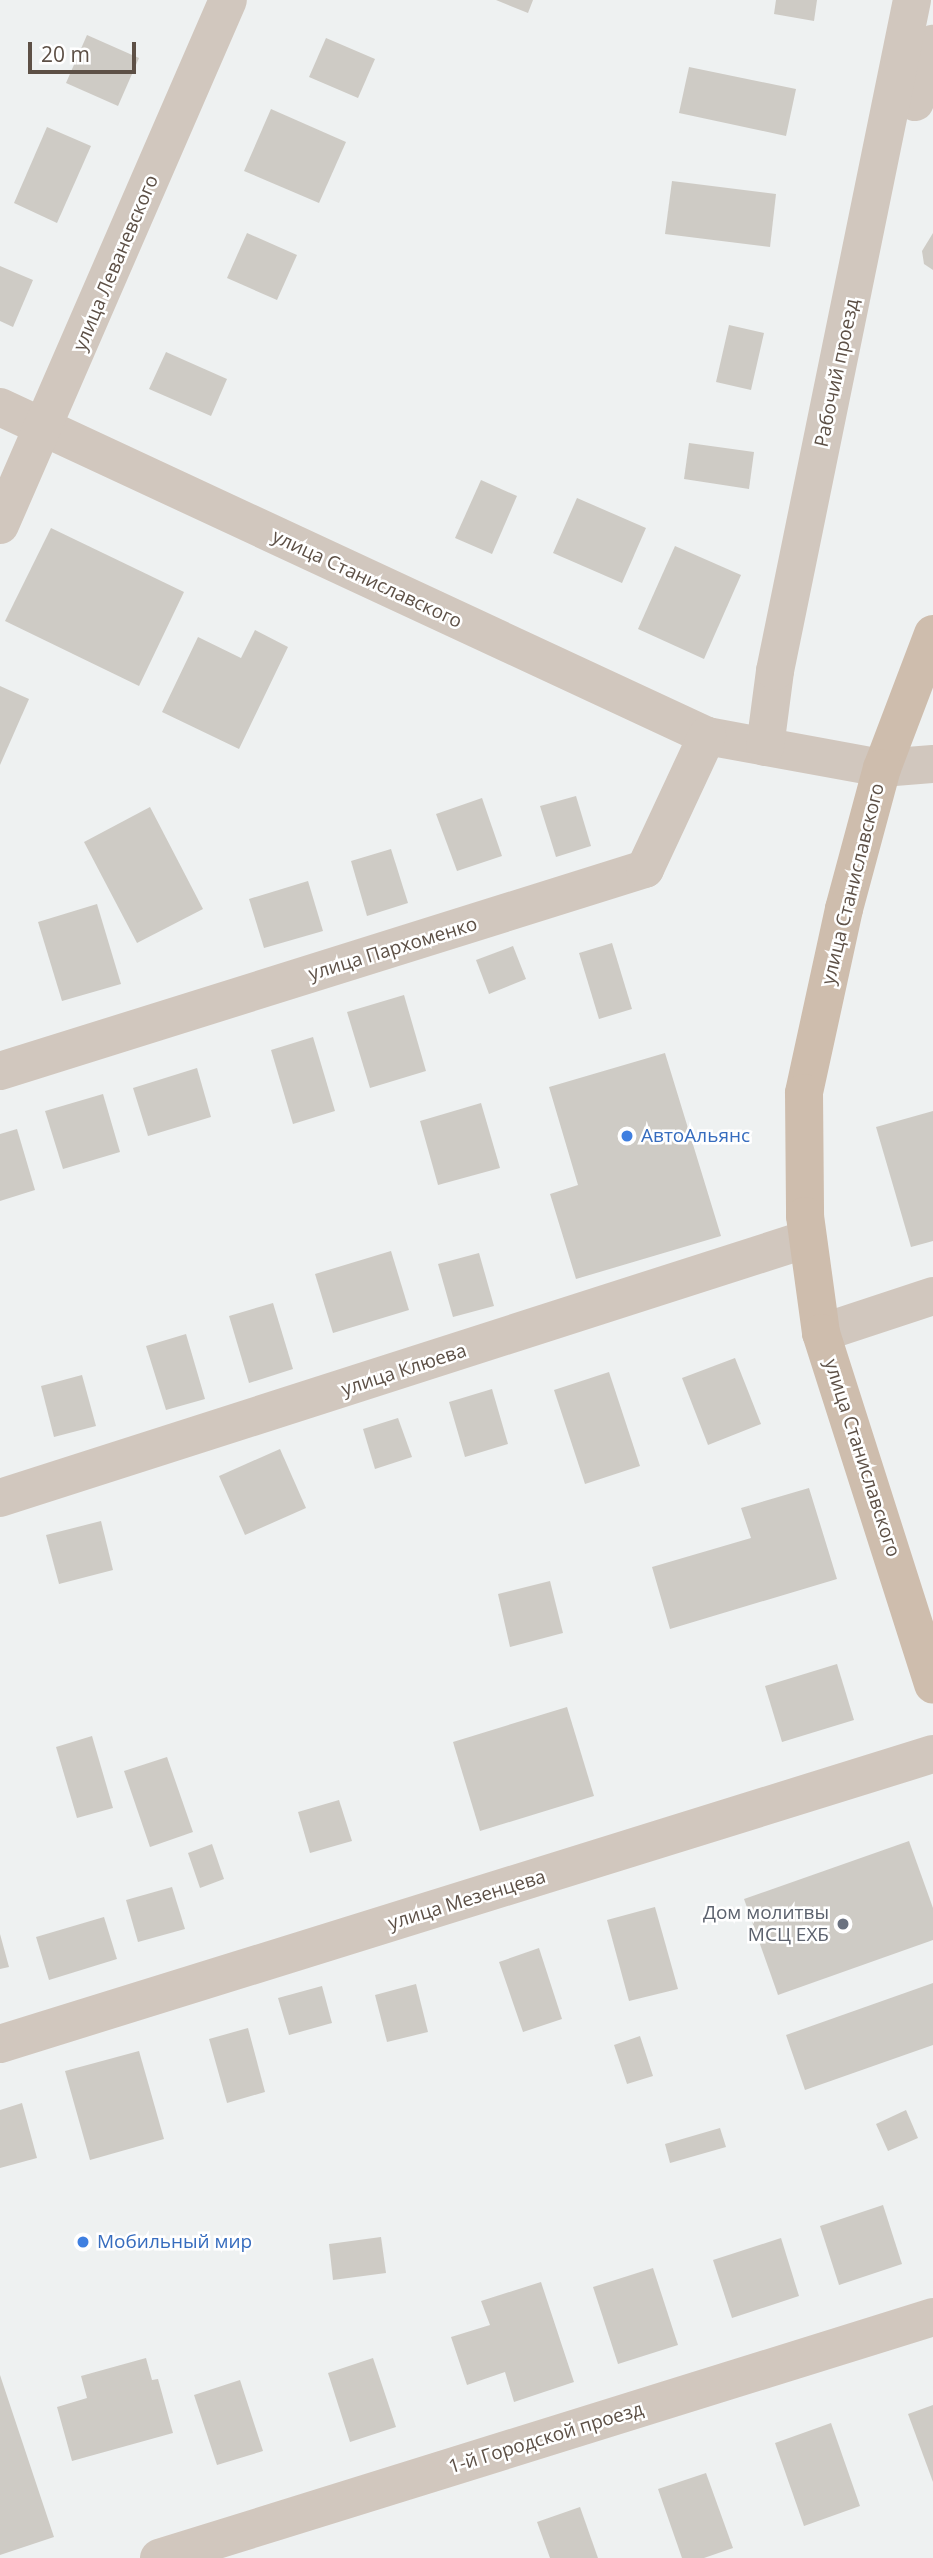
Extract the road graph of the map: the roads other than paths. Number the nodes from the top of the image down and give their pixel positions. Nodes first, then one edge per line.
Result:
1 (228, 0) edge
2 (912, 0) edge
3 (933, 44) edge
4 (878, 176) junction
5 (0, 407) edge
6 (46, 427) junction
7 (0, 524) edge
8 (933, 634) edge
9 (707, 736) junction
10 (765, 747) junction
11 (933, 764) edge
12 (882, 768) junction
13 (0, 1071) edge
14 (807, 1238) junction
15 (933, 1296) edge
16 (821, 1333) junction
17 (0, 1499) edge
18 (933, 1685) edge
19 (933, 1754) edge
20 (0, 2044) edge
21 (933, 2317) edge
22 (159, 2558) edge

1 - 6 street, улица Леваневского
2 - 4 street, Рабочий проезд
3 - 4 street
4 - 10 street, Рабочий проезд
5 - 6 street, улица Станиславского
6 - 7 street, улица Леваневского
6 - 9 street, улица Станиславского
8 - 12 main road
9 - 10 street, улица Станиславского
9 - 13 street, улица Пархоменко
10 - 12 street, улица Станиславского
11 - 12 street
12 - 14 main road, улица Станиславского
14 - 16 main road, улица Станиславского
14 - 17 street, улица Клюева
15 - 16 street
16 - 18 main road, улица Станиславского
19 - 20 street, улица Мезенцева
21 - 22 street, 1-й Городской проезд

